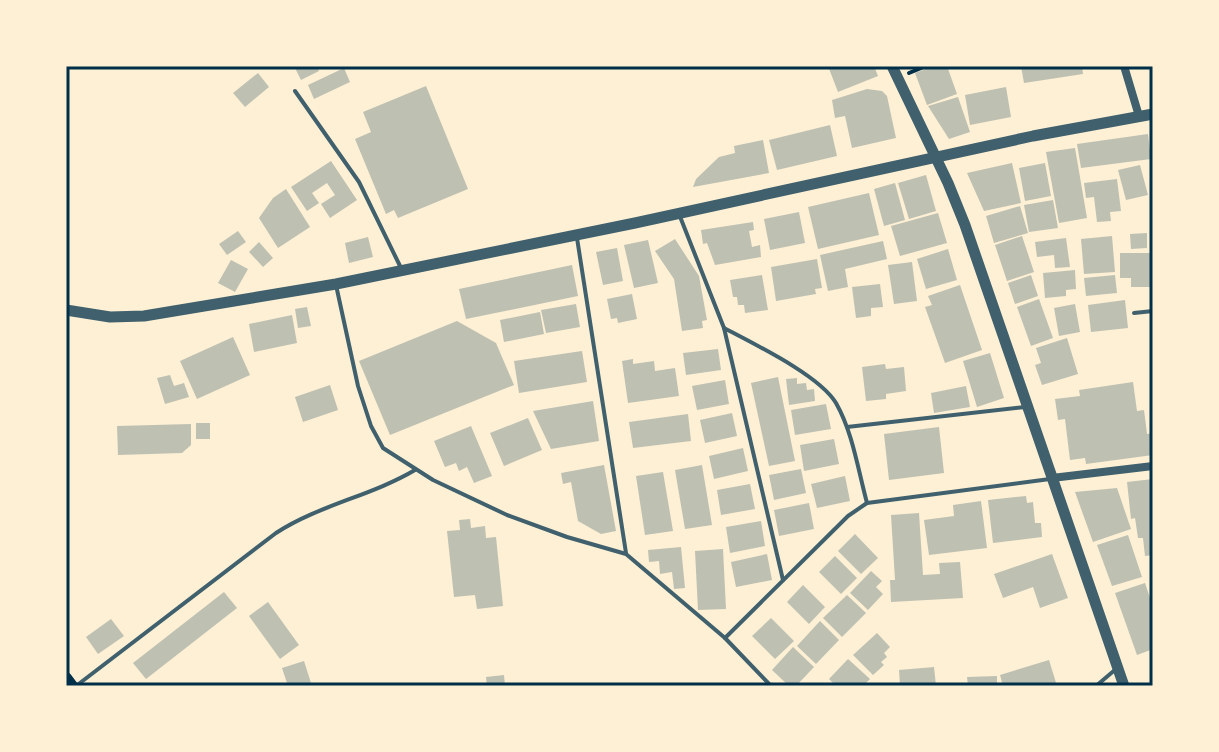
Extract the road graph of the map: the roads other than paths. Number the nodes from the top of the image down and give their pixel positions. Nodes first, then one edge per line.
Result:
1 (892, 66) edge
2 (1124, 66) edge
3 (295, 91) dead end
4 (1153, 114) edge
5 (1139, 116) junction
6 (937, 159) junction
7 (679, 214) junction
8 (577, 236) junction
9 (402, 270) junction
10 (336, 284) junction
11 (66, 310) edge
12 (1153, 311) edge
13 (1134, 313) dead end
14 (724, 328) junction
15 (1027, 407) junction
16 (847, 427) junction
17 (1153, 466) edge
18 (415, 470) junction
19 (1052, 478) junction
20 (867, 503) junction
21 (626, 554) junction
22 (783, 580) junction
23 (725, 638) junction
24 (1118, 668) junction
25 (66, 678) edge
26 (74, 686) edge
27 (771, 686) edge
28 (1096, 686) edge
29 (1124, 686) edge

1 - 6 street
2 - 5 street
3 - 9 lane
4 - 5 street
5 - 6 street
6 - 7 street
6 - 15 street
7 - 8 street
7 - 14 lane
8 - 9 street
8 - 21 lane
9 - 10 street
10 - 11 street
10 - 18 lane
12 - 13 lane
14 - 16 lane
14 - 22 lane
15 - 16 lane
15 - 19 street
16 - 20 lane
17 - 19 street
18 - 21 lane
18 - 26 lane
19 - 20 lane
19 - 24 street
20 - 22 lane
21 - 23 lane
22 - 23 lane
23 - 27 lane
24 - 28 lane
24 - 29 street
25 - 26 main road

